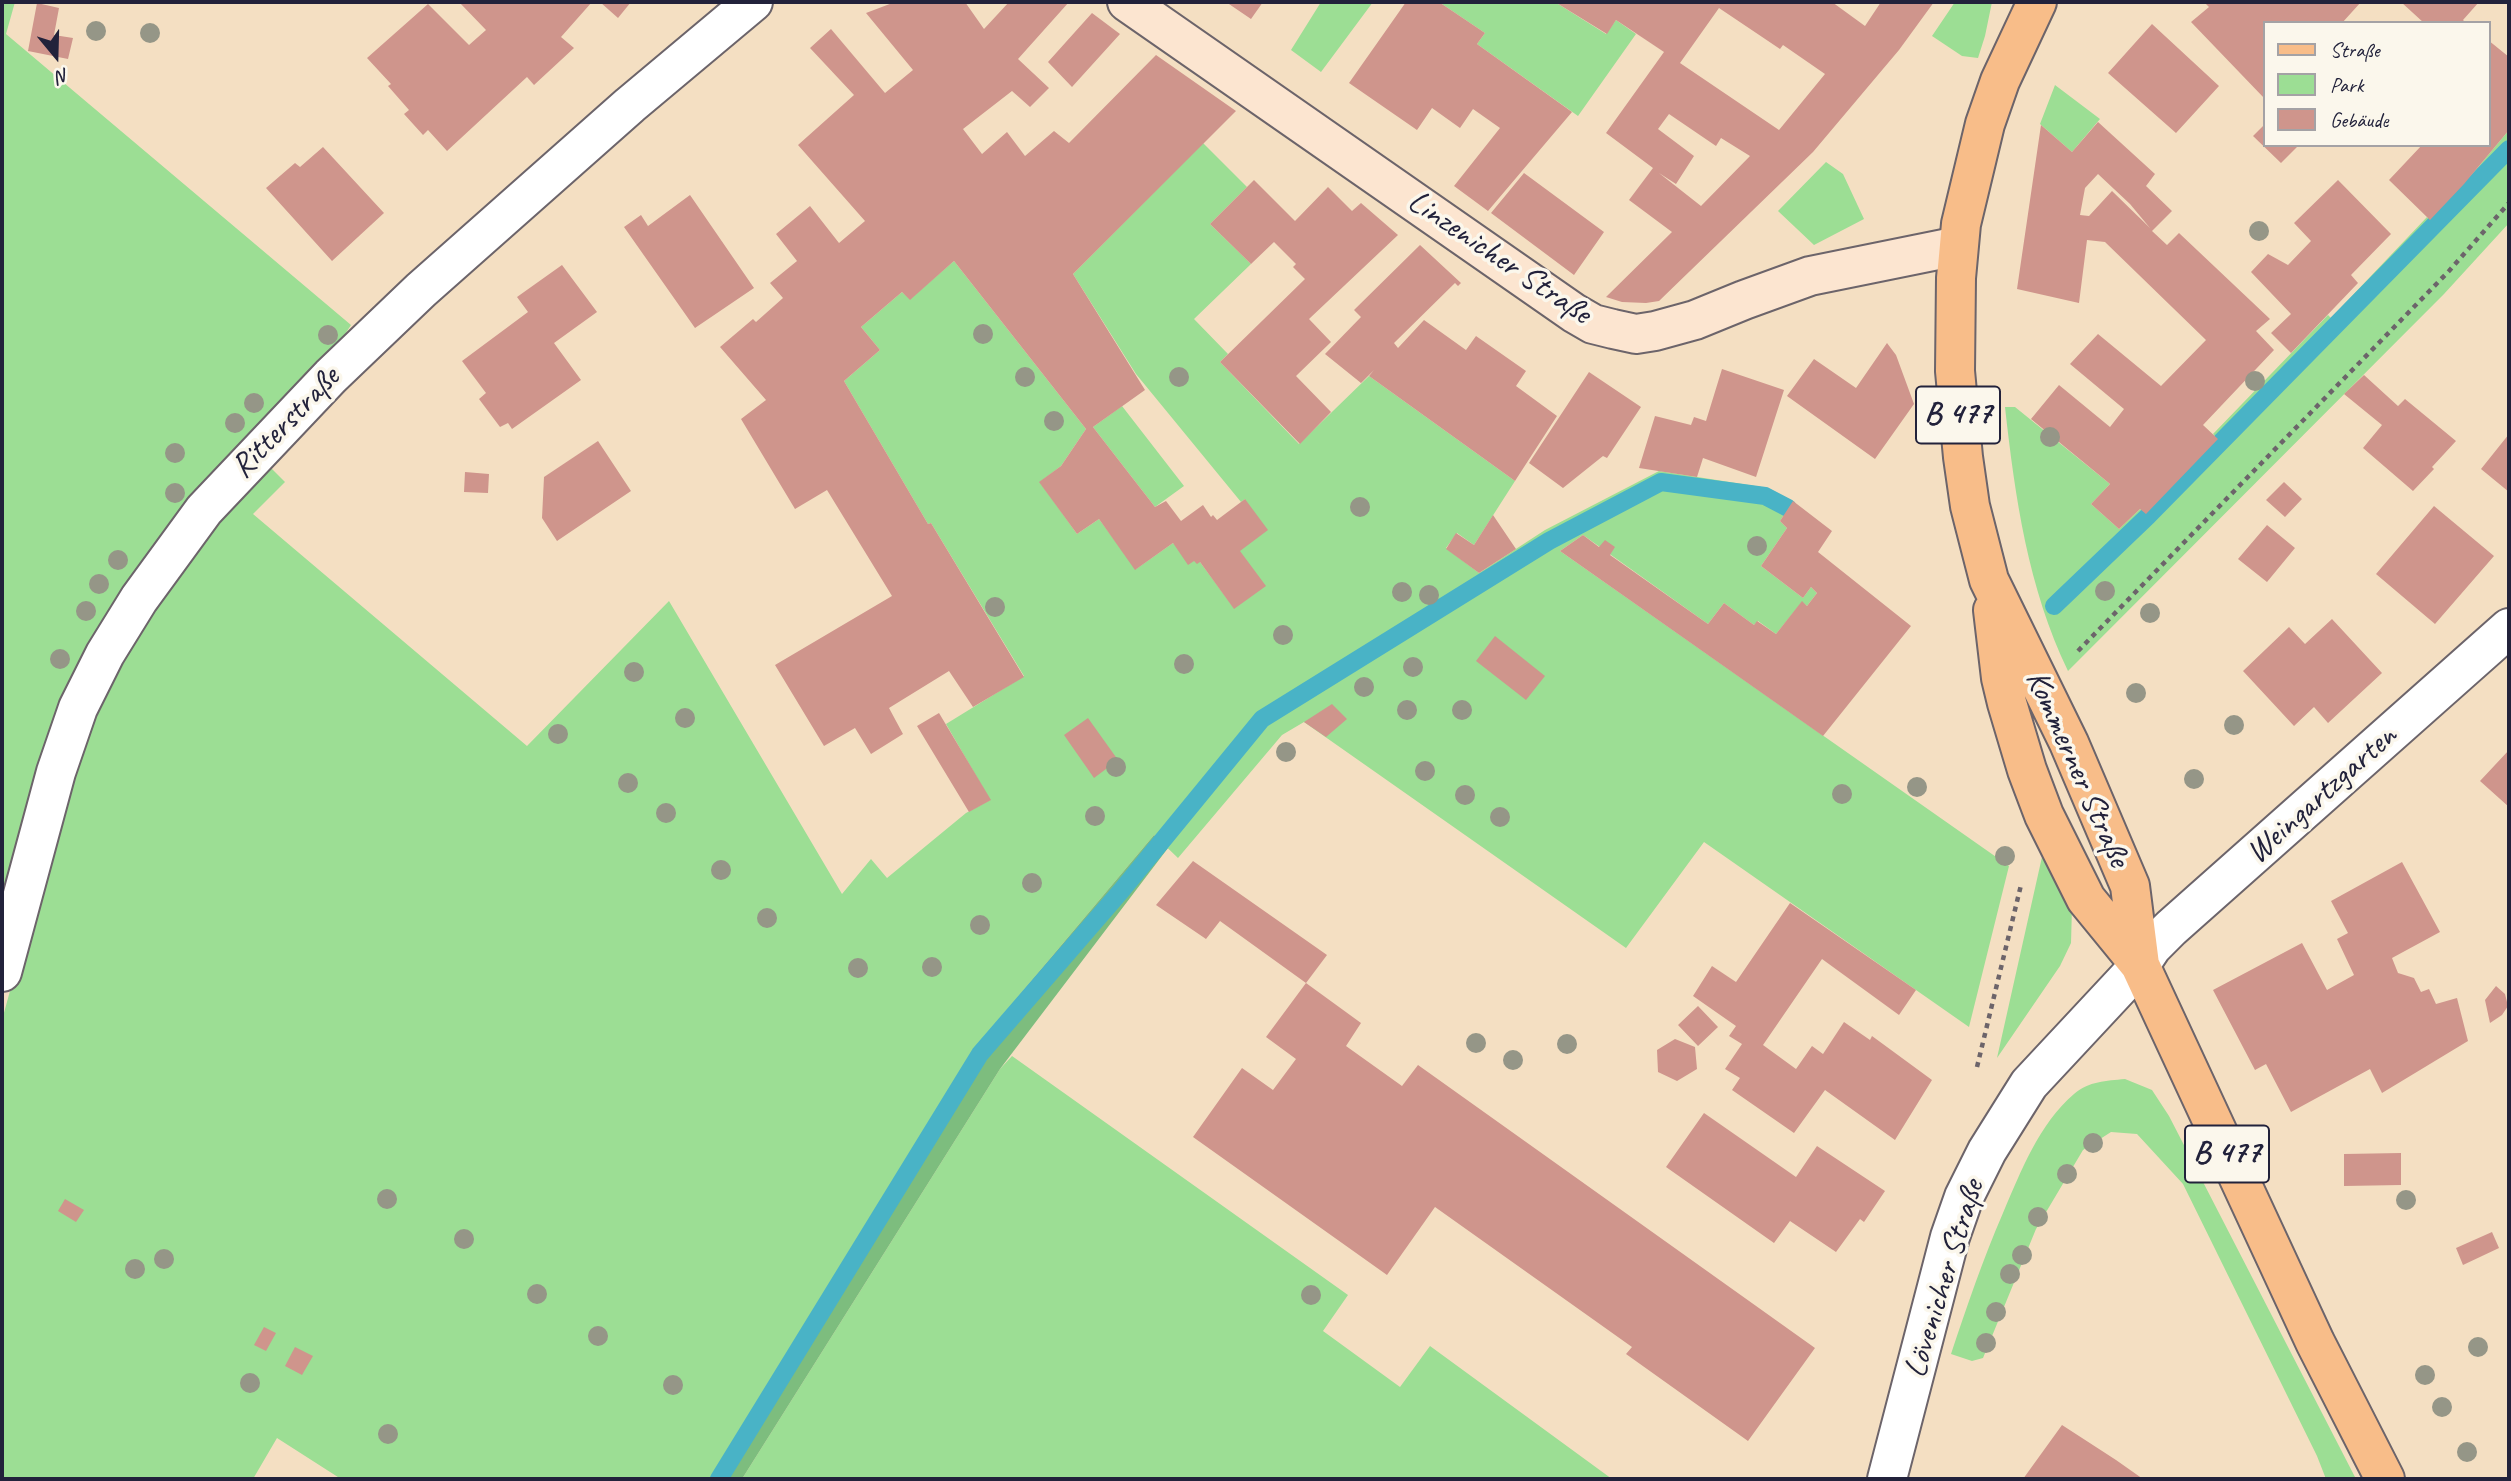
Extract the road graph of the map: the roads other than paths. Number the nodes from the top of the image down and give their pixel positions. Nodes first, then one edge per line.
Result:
1 (753, 2) edge
2 (1128, 2) edge
3 (2036, 2) edge
4 (1958, 246) junction
5 (1989, 580) junction
6 (2509, 628) edge
7 (2140, 965) junction
8 (2, 972) edge
9 (1887, 1479) edge
10 (2385, 1479) edge

1 - 8 street, Ritterstraße
2 - 4 main road, Linzenicher Straße
3 - 4 main road, Kommerner Straße / B 477
4 - 5 main road, Kommerner Straße / B 477
5 - 7 main road, Kommerner Straße / B 477
5 - 7 main road, Kommerner Straße / B 477
6 - 7 street, Weingartzgarten
7 - 9 street, Lövenicher Straße
7 - 10 main road, Kommerner Straße / B 477

